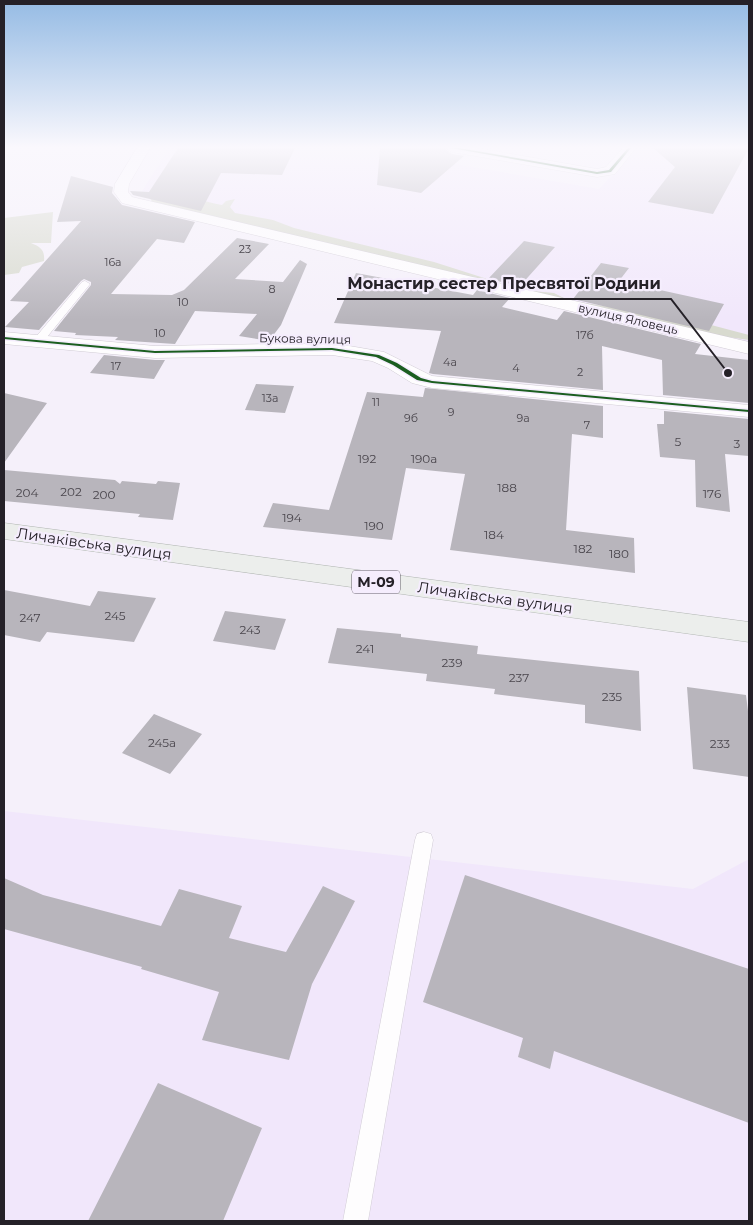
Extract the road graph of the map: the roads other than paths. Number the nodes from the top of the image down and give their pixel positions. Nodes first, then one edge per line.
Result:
1 (149, 205) edge
2 (85, 284) dead end
3 (4, 338) edge
4 (38, 340) junction
5 (749, 348) edge
6 (749, 411) edge
7 (4, 531) edge
8 (749, 632) edge
9 (424, 840) dead end
10 (355, 1221) edge

1 - 5 street, вулиця Яловець
2 - 4 lane
3 - 4 street, Букова вулиця
4 - 6 street, Букова вулиця
7 - 8 main road, Личаківська вулиця / М-09
9 - 10 lane

